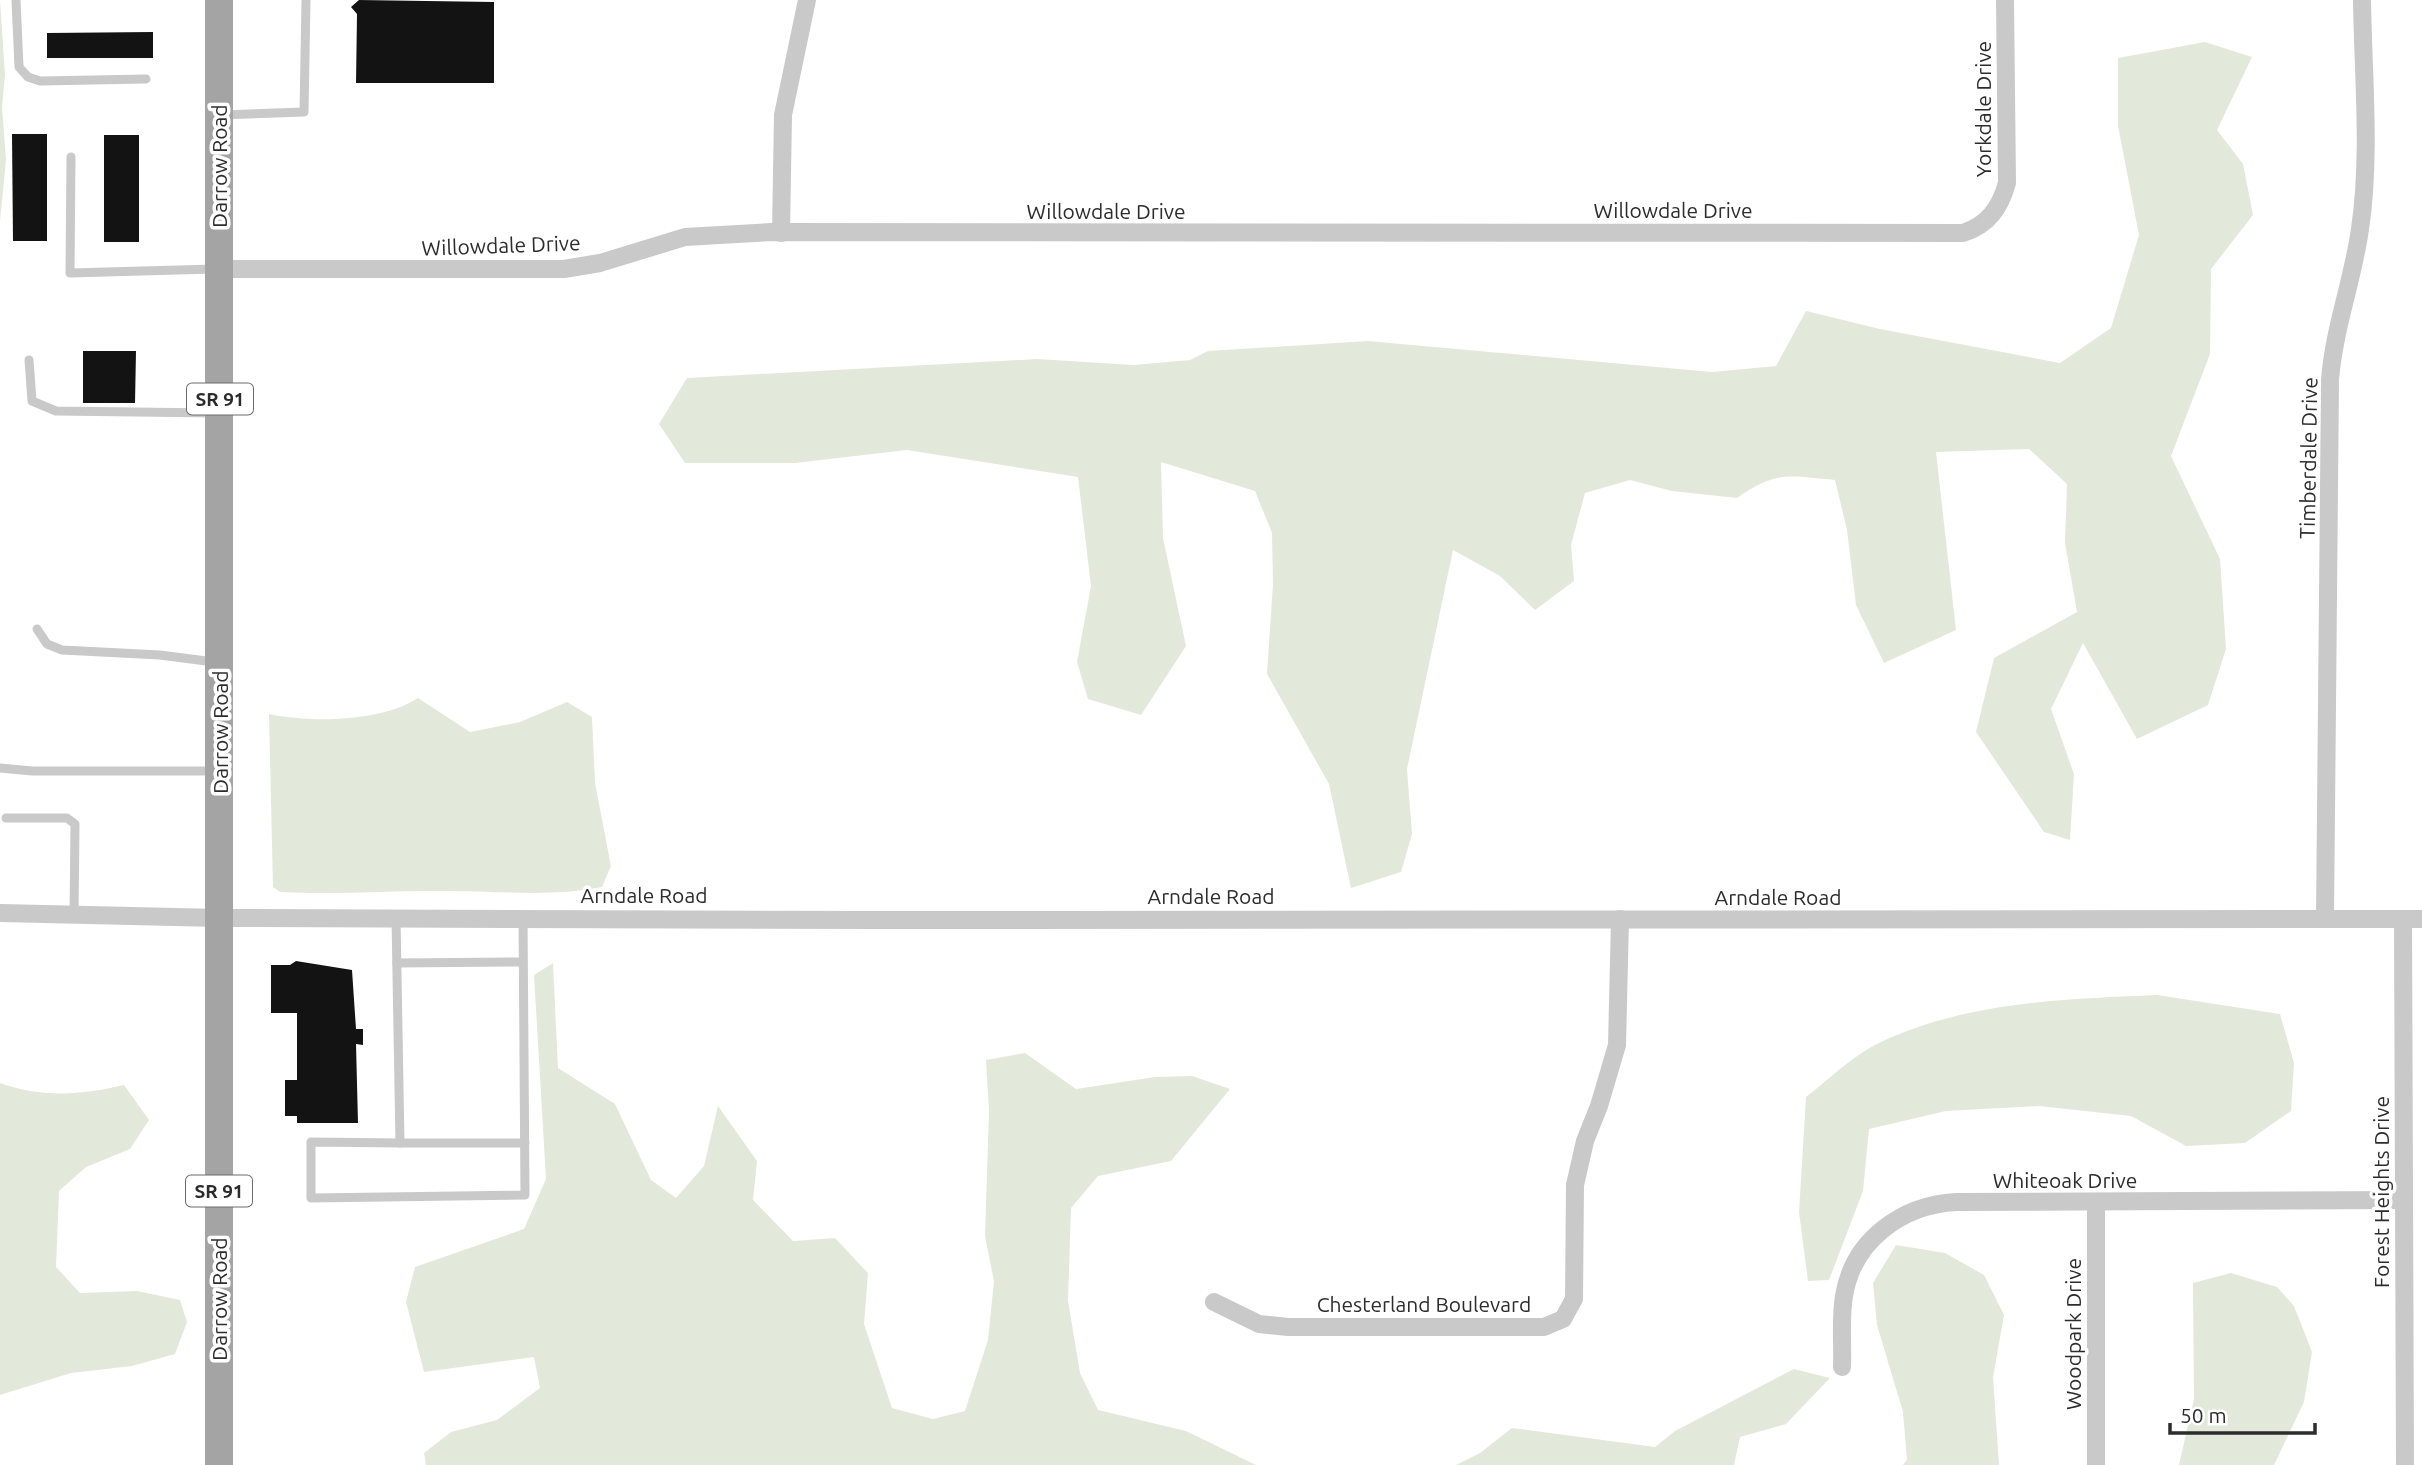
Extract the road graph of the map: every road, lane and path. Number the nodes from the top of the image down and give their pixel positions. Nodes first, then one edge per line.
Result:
1 (16, 0) edge
2 (219, 0) edge
3 (306, 0) edge
4 (807, 0) edge
5 (2005, 0) edge
6 (2362, 0) edge
7 (146, 79) dead end
8 (219, 115) junction
9 (71, 157) dead end
10 (1993, 215) joint
11 (781, 233) junction
12 (219, 269) junction
13 (29, 360) dead end
14 (220, 413) junction
15 (37, 629) dead end
16 (220, 663) junction
17 (0, 768) edge
18 (220, 771) junction
19 (6, 818) dead end
20 (0, 913) edge
21 (74, 915) junction
22 (396, 917) junction
23 (523, 917) junction
24 (219, 918) junction
25 (1620, 919) junction
26 (2325, 919) junction
27 (2403, 919) junction
28 (2422, 919) edge
29 (523, 962) junction
30 (397, 963) junction
31 (400, 1143) junction
32 (524, 1143) junction
33 (2403, 1200) junction
34 (2096, 1202) junction
35 (1214, 1303) dead end
36 (2413, 1326) edge
37 (1842, 1367) dead end
38 (219, 1465) edge
39 (2096, 1465) edge
40 (2405, 1465) edge

1 - 7 lane
2 - 8 main road, Darrow Road / SR 91
3 - 8 lane
4 - 11 street
5 - 10 street, Yorkdale Drive
6 - 26 street, Timberdale Drive
8 - 12 main road, Darrow Road / SR 91
9 - 12 lane
10 - 11 street, Willowdale Drive
11 - 12 street, Willowdale Drive
12 - 14 main road, Darrow Road / SR 91
13 - 14 lane
14 - 16 main road, Darrow Road / SR 91
15 - 16 lane
16 - 18 main road, Darrow Road / SR 91
17 - 18 lane
18 - 24 main road, Darrow Road / SR 91
19 - 21 lane
20 - 21 street, Arndale Road
21 - 24 street, Arndale Road
22 - 23 street, Arndale Road
22 - 24 street, Arndale Road
22 - 30 lane
23 - 25 street, Arndale Road
23 - 29 lane
24 - 38 main road, Darrow Road / SR 91
25 - 26 street, Arndale Road
25 - 35 street, Chesterland Boulevard
26 - 27 street, Arndale Road
27 - 28 street, Arndale Road
27 - 33 street, Forest Heights Drive
29 - 30 lane
29 - 32 lane
30 - 31 lane
31 - 32 lane
31 - 32 lane
33 - 34 street, Whiteoak Drive
33 - 36 street, Forest Heights Drive
34 - 37 street, Whiteoak Drive
34 - 39 street, Woodpark Drive
36 - 40 street, Forest Heights Drive

